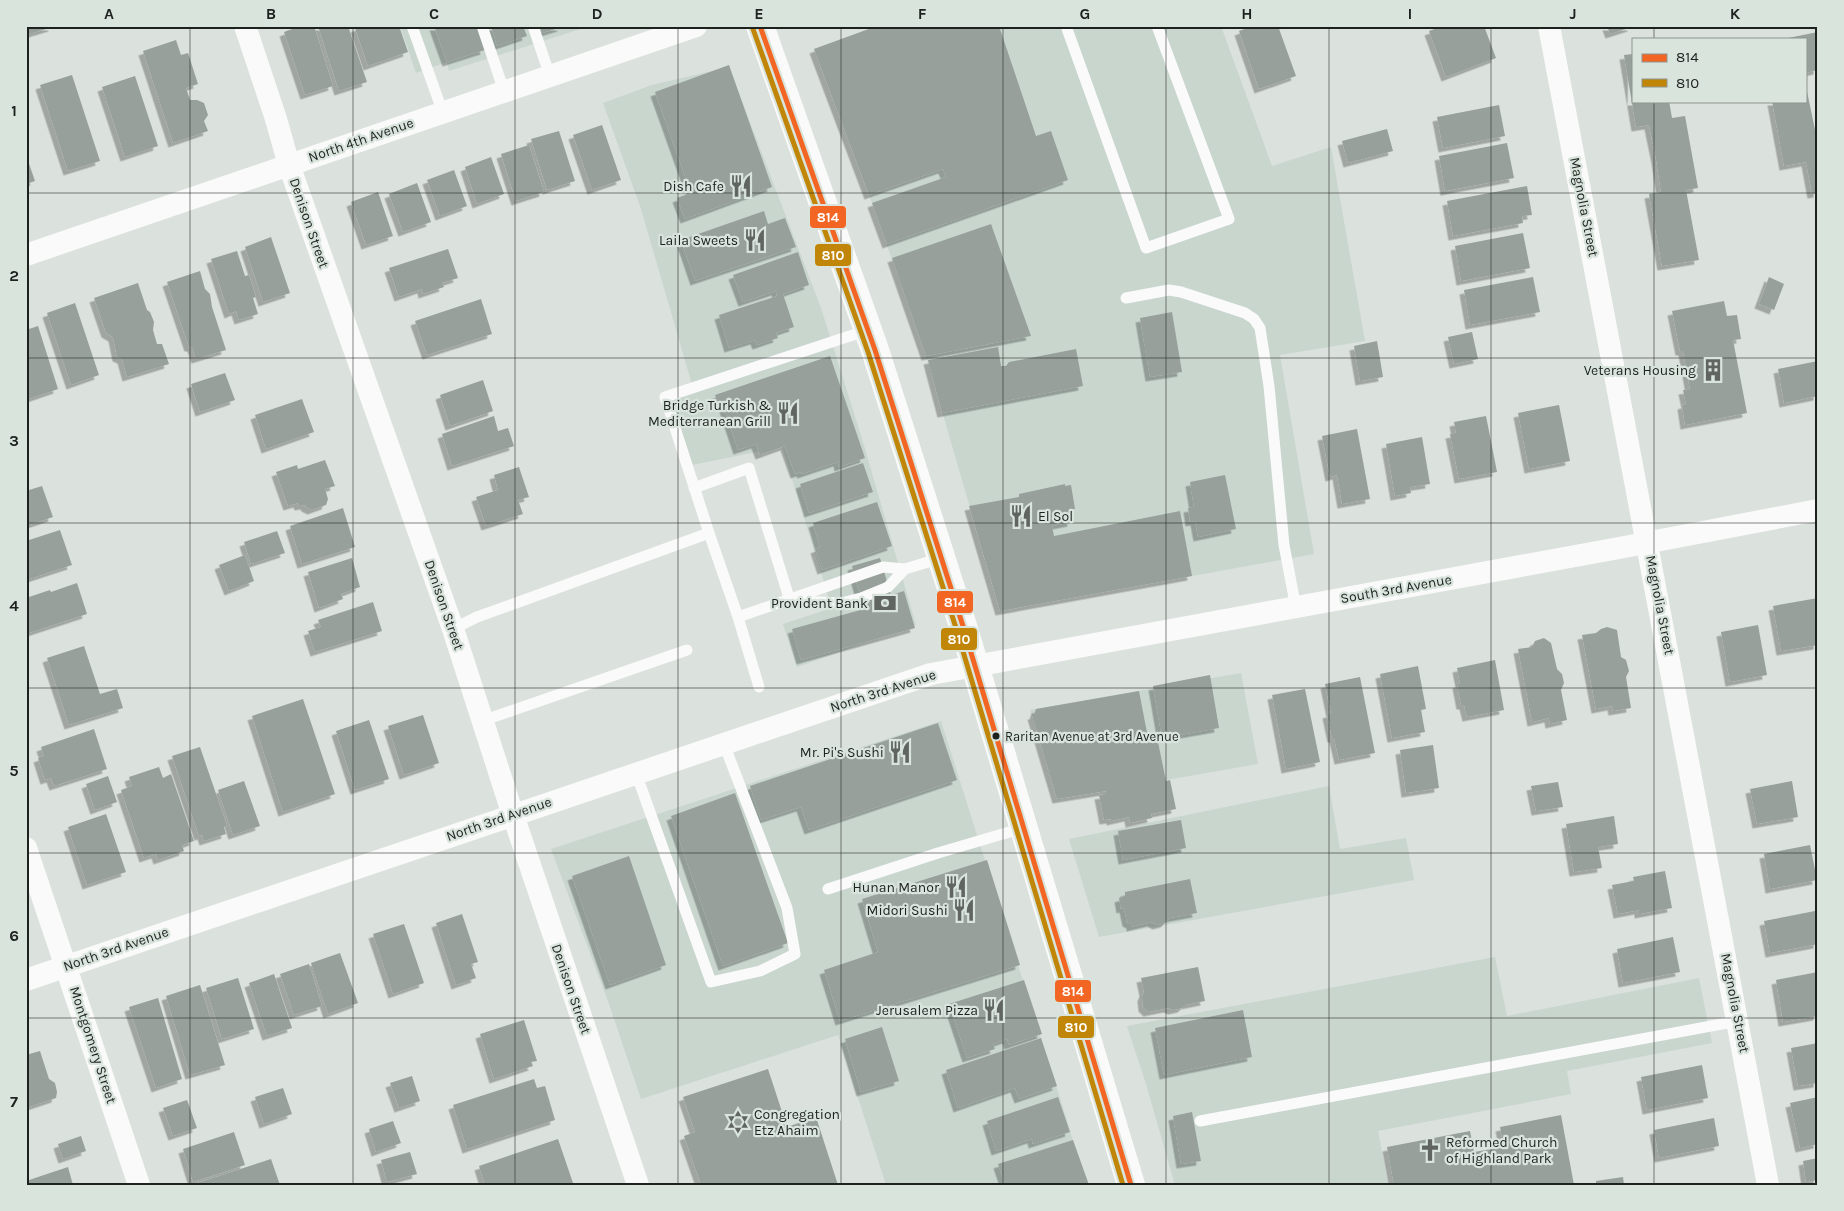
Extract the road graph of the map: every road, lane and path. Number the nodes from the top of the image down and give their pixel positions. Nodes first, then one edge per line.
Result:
1 (245, 26) edge
2 (412, 26) edge
3 (482, 26) edge
4 (533, 26) edge
5 (696, 26) edge
6 (760, 26) edge
7 (1066, 26) edge
8 (1156, 26) edge
9 (1550, 26) edge
10 (550, 76) junction
11 (504, 91) junction
12 (443, 113) junction
13 (288, 165) junction
14 (26, 255) edge
15 (1126, 298) dead end
16 (868, 330) junction
17 (694, 488) junction
18 (1818, 510) edge
19 (709, 533) junction
20 (1648, 543) junction
21 (941, 558) junction
22 (905, 569) junction
23 (790, 601) junction
24 (1296, 608) junction
25 (738, 617) junction
26 (453, 629) junction
27 (688, 650) dead end
28 (975, 667) junction
29 (759, 687) dead end
30 (482, 721) junction
31 (724, 744) junction
32 (636, 773) junction
33 (513, 815) junction
34 (1023, 828) junction
35 (26, 848) edge
36 (828, 889) dead end
37 (66, 965) junction
38 (26, 980) edge
39 (1738, 1021) junction
40 (1200, 1121) dead end
41 (140, 1185) edge
42 (638, 1185) edge
43 (1131, 1185) edge
44 (1768, 1185) edge

1 - 13 street, Denison Street
2 - 12 lane
3 - 11 lane
4 - 10 lane
5 - 10 street, North 4th Avenue
6 - 16 main road
7 - 8 lane
9 - 20 street, Magnolia Street
10 - 11 street, North 4th Avenue
11 - 12 street, North 4th Avenue
12 - 13 street, North 4th Avenue
13 - 14 street, North 4th Avenue
13 - 26 street, Denison Street
15 - 24 lane
16 - 17 lane
16 - 21 main road
17 - 19 lane
17 - 23 lane
18 - 20 street, South 3rd Avenue
19 - 25 lane
19 - 26 lane
20 - 24 street, South 3rd Avenue
20 - 39 street, Magnolia Street
21 - 22 lane
21 - 28 main road
22 - 23 lane
22 - 23 lane
23 - 25 lane
24 - 28 street, South 3rd Avenue
25 - 29 lane
26 - 30 street, Denison Street
27 - 30 lane
28 - 31 street, North 3rd Avenue
28 - 34 main road
30 - 33 street, Denison Street
31 - 32 street, North 3rd Avenue
31 - 32 lane
32 - 33 street, North 3rd Avenue
33 - 37 street, North 3rd Avenue
33 - 42 street, Denison Street
34 - 36 lane
34 - 43 main road
35 - 37 street, Montgomery Street
37 - 38 street, North 3rd Avenue
37 - 41 street, Montgomery Street
39 - 40 lane
39 - 44 street, Magnolia Street

